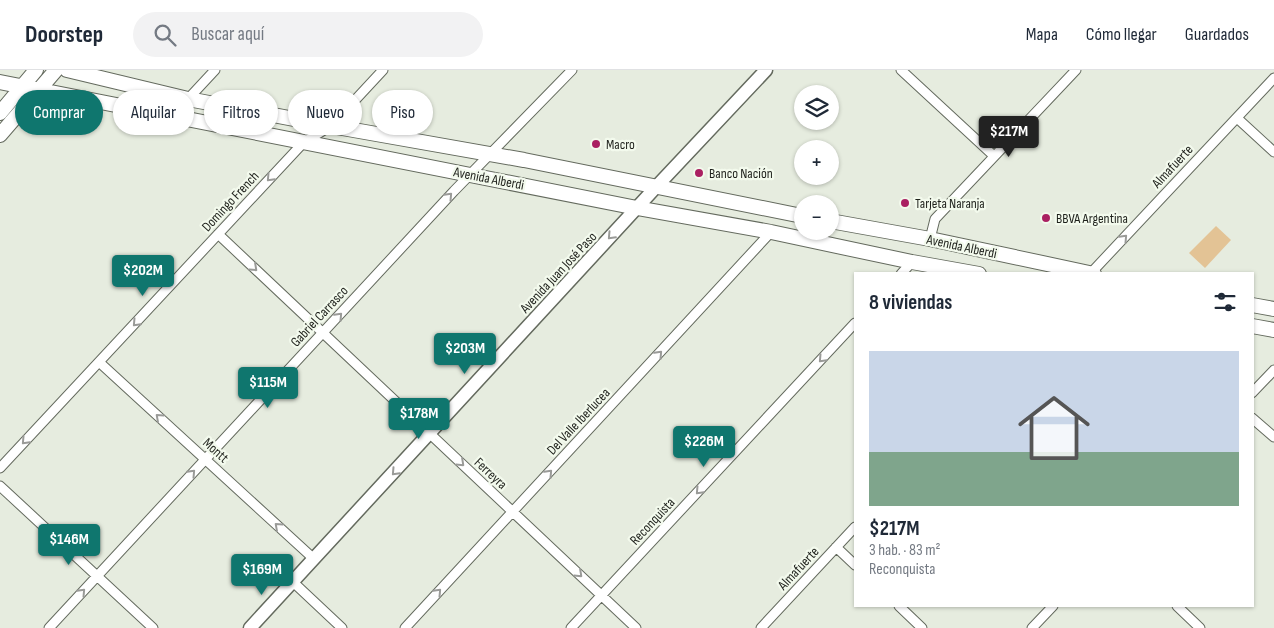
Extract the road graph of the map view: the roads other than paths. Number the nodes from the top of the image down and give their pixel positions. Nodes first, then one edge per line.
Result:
1 (36, 70) edge
2 (56, 70) edge
3 (67, 70) edge
4 (215, 70) edge
5 (383, 70) edge
6 (572, 70) edge
7 (766, 70) edge
8 (901, 70) edge
9 (1076, 70) edge
10 (1274, 78) edge
11 (0, 82) edge
12 (22, 86) junction
13 (40, 89) junction
14 (150, 90) edge
15 (194, 93) edge
16 (362, 93) edge
17 (194, 100) edge
18 (0, 112) edge
19 (288, 118) edge
20 (1237, 118) junction
21 (362, 131) edge
22 (0, 134) edge
23 (316, 135) edge
24 (304, 142) junction
25 (1274, 152) edge
26 (490, 154) junction
27 (994, 156) junction
28 (470, 175) junction
29 (656, 187) junction
30 (637, 208) junction
31 (794, 214) edge
32 (839, 223) edge
33 (771, 232) junction
34 (218, 234) junction
35 (930, 240) junction
36 (912, 262) junction
37 (904, 272) edge
38 (968, 272) edge
39 (1087, 272) edge
40 (1093, 272) edge
41 (1254, 305) edge
42 (1274, 309) edge
43 (854, 325) edge
44 (1254, 326) edge
45 (1274, 330) edge
46 (323, 333) junction
47 (99, 362) junction
48 (1274, 370) edge
49 (1254, 391) edge
50 (1254, 420) edge
51 (430, 434) junction
52 (1274, 437) edge
53 (205, 459) junction
54 (0, 468) edge
55 (0, 486) edge
56 (513, 512) junction
57 (854, 528) edge
58 (836, 547) junction
59 (314, 559) junction
60 (854, 564) edge
61 (97, 576) junction
62 (293, 582) junction
63 (602, 595) junction
64 (900, 607) edge
65 (1052, 607) edge
66 (1178, 607) edge
67 (49, 628) edge
68 (153, 628) edge
69 (250, 628) edge
70 (342, 628) edge
71 (405, 628) edge
72 (571, 628) edge
73 (636, 628) edge
74 (761, 628) edge
75 (922, 628) edge
76 (1032, 628) edge
77 (1200, 628) edge

1 - 12 main road
2 - 13 main road
3 - 14 main road, Avenida Alberdi
4 - 15 street
5 - 16 street, Domingo French
6 - 26 street, Gabriel Carrasco
7 - 29 street, Avenida Juan José Paso
8 - 27 street
9 - 27 street
10 - 20 street, Almafuerte
11 - 12 main road, Avenida Alberdi
12 - 13 main road, Avenida Alberdi
12 - 18 main road
13 - 22 main road
13 - 24 main road, Avenida Alberdi
17 - 19 main road, Avenida Alberdi
20 - 25 street
40 -> 20 street, Almafuerte
21 - 26 main road, Avenida Alberdi
23 - 24 street, Domingo French
24 - 28 main road, Avenida Alberdi
24 -> 34 street, Domingo French
26 - 28 street, Gabriel Carrasco
26 - 29 main road, Avenida Alberdi
27 - 35 street
28 - 30 main road, Avenida Alberdi
46 -> 28 street, Gabriel Carrasco
29 - 30 street, Avenida Juan José Paso
29 - 31 main road, Avenida Alberdi
30 - 33 main road, Avenida Alberdi
30 -> 51 street, Avenida Juan José Paso
32 - 35 main road, Avenida Alberdi
33 - 36 main road, Avenida Alberdi
56 -> 33 street, Del Valle Iberlucea
34 -> 46 street, Ferreyra
34 -> 47 street, Domingo French
35 - 39 main road, Avenida Alberdi
36 - 37 street
36 - 38 main road, Avenida Alberdi
41 - 42 main road
43 -> 63 street, Reconquista
44 - 45 main road
46 - 51 street, Ferreyra
46 - 53 street, Gabriel Carrasco
53 -> 47 street, Montt
47 -> 54 street, Domingo French
48 - 49 street
50 - 52 street
51 -> 56 street, Ferreyra
51 -> 59 street, Avenida Juan José Paso
59 -> 53 street, Montt
61 -> 53 street, Gabriel Carrasco
55 - 61 street
56 -> 63 street, Ferreyra
71 -> 56 street, Del Valle Iberlucea
57 - 58 street, Almafuerte
58 - 60 street
58 - 74 street, Almafuerte
59 - 62 street, Avenida Juan José Paso
67 -> 61 street, Gabriel Carrasco
61 - 68 street
62 - 69 street, Avenida Juan José Paso
62 - 70 street
63 - 72 street, Reconquista
63 - 73 street, Ferreyra
64 - 75 street
65 - 76 street
66 - 77 street

